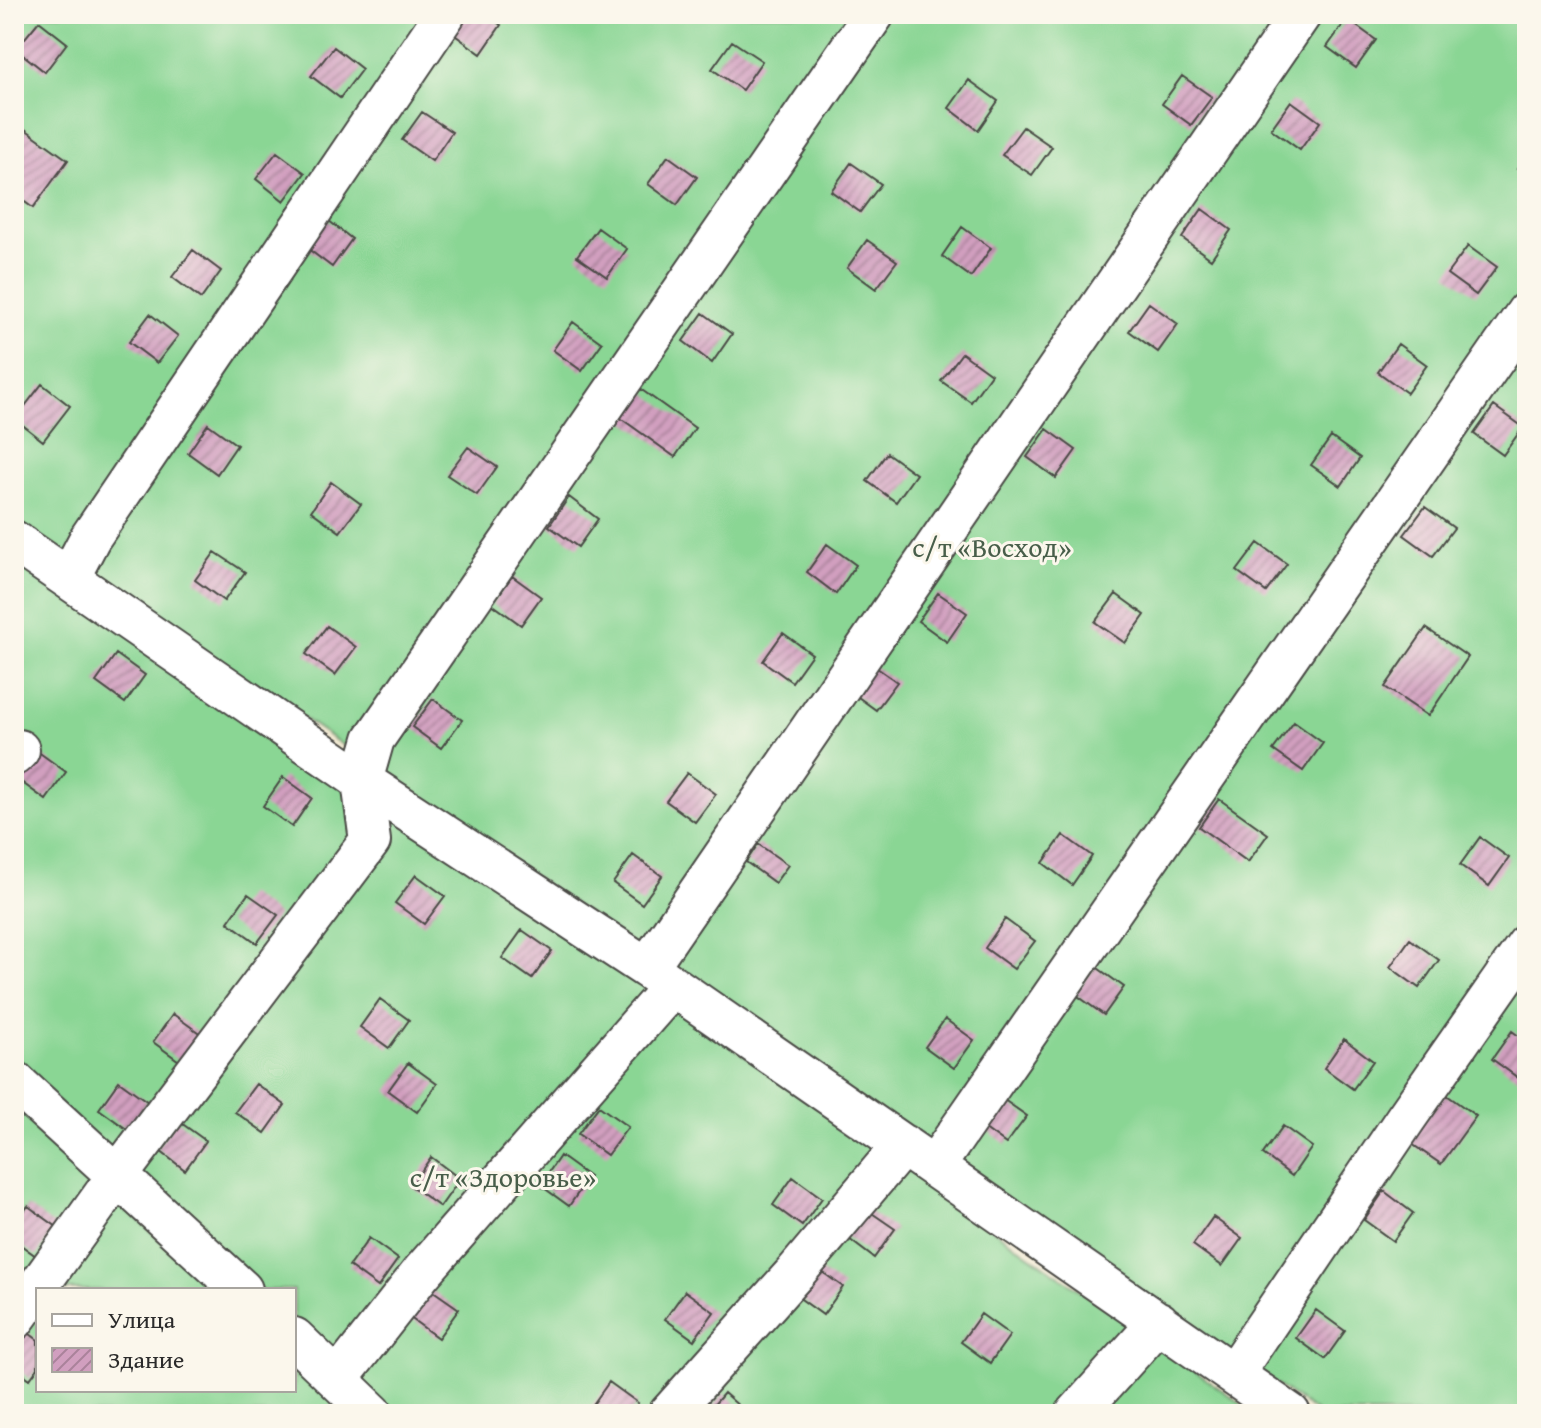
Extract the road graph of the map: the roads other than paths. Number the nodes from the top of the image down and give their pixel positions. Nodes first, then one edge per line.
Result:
1 (445, 14) edge
2 (874, 14) edge
3 (1301, 14) edge
4 (1527, 312) edge
5 (14, 541) edge
6 (69, 578) junction
7 (362, 781) junction
8 (1527, 945) edge
9 (660, 977) junction
10 (14, 1081) edge
11 (918, 1156) junction
12 (118, 1175) junction
13 (37, 1288) edge
14 (240, 1288) edge
15 (36, 1289) edge
16 (14, 1320) edge
17 (1159, 1322) junction
18 (296, 1340) edge
19 (1233, 1374) junction
20 (338, 1379) junction
21 (373, 1414) edge
22 (669, 1414) edge
23 (1076, 1414) edge
24 (1290, 1414) edge

1 - 6 lane
2 - 7 lane
3 - 9 lane
4 - 11 lane
5 - 6 lane
6 - 7 lane
7 - 9 lane
7 - 12 lane
8 - 19 lane
9 - 11 lane
9 - 20 lane
10 - 12 lane
11 - 17 lane
11 - 22 lane
12 - 13 lane
12 - 14 lane
15 - 16 lane
17 - 19 lane
17 - 23 lane
18 - 20 lane
19 - 24 lane
20 - 21 lane

